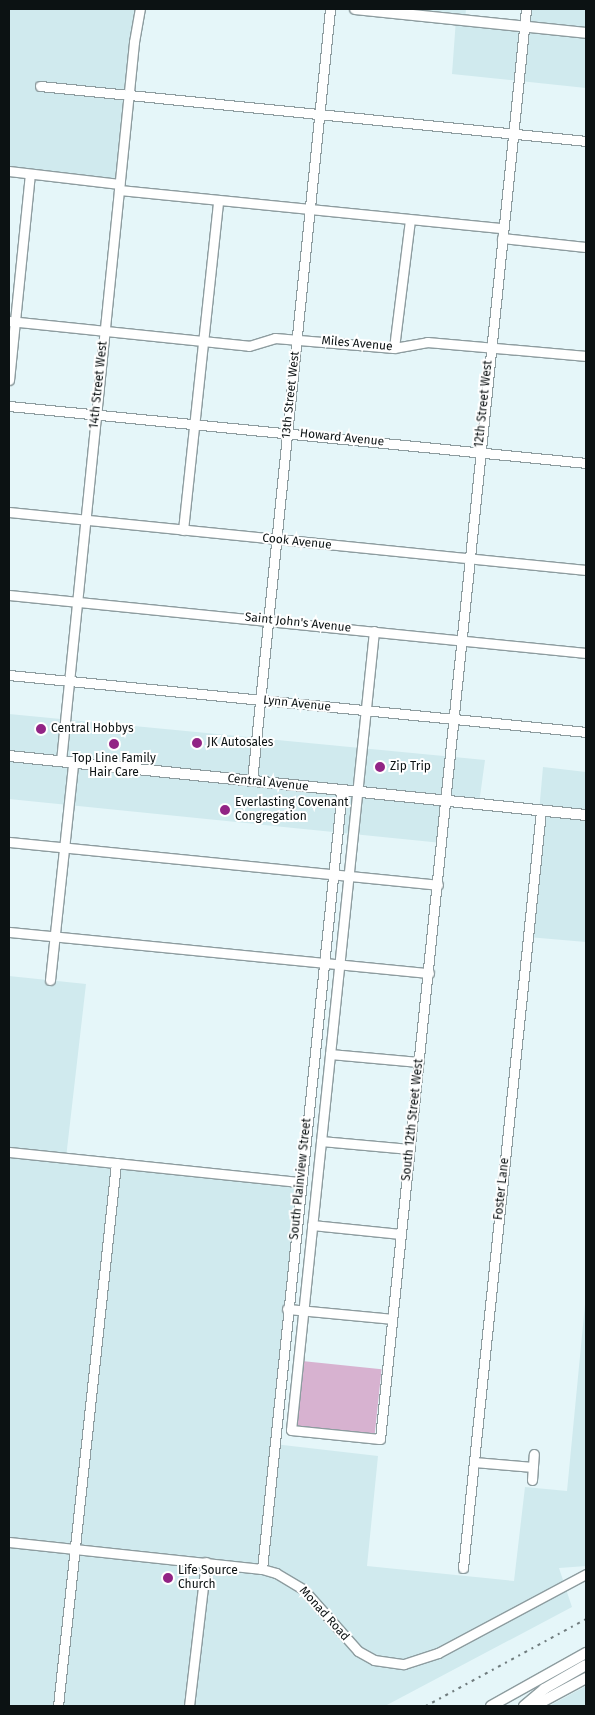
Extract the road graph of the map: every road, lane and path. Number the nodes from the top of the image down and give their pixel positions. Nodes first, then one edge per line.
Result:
1 (140, 9) edge
2 (330, 9) edge
3 (355, 9) edge
4 (526, 9) edge
5 (524, 26) junction
6 (586, 33) edge
7 (40, 86) dead end
8 (129, 94) junction
9 (321, 114) junction
10 (513, 134) junction
11 (586, 141) edge
12 (9, 172) edge
13 (30, 174) junction
14 (119, 187) junction
15 (218, 201) junction
16 (311, 209) junction
17 (410, 220) junction
18 (503, 228) junction
19 (502, 238) junction
20 (586, 247) edge
21 (12, 321) edge
22 (104, 331) junction
23 (297, 339) junction
24 (203, 343) junction
25 (490, 347) junction
26 (394, 348) junction
27 (586, 356) edge
28 (9, 380) edge
29 (9, 406) edge
30 (96, 415) junction
31 (194, 424) junction
32 (286, 432) junction
33 (479, 454) junction
34 (586, 463) edge
35 (9, 512) edge
36 (85, 520) junction
37 (183, 530) junction
38 (275, 539) junction
39 (469, 558) junction
40 (586, 570) edge
41 (9, 594) edge
42 (77, 602) junction
43 (268, 619) junction
44 (374, 631) junction
45 (461, 640) junction
46 (586, 653) edge
47 (9, 675) edge
48 (69, 681) junction
49 (260, 700) junction
50 (365, 711) junction
51 (454, 720) junction
52 (586, 732) edge
53 (9, 756) edge
54 (61, 761) junction
55 (73, 762) junction
56 (252, 781) junction
57 (342, 790) junction
58 (357, 792) junction
59 (447, 800) junction
60 (541, 810) junction
61 (586, 814) edge
62 (9, 842) edge
63 (64, 848) junction
64 (333, 873) junction
65 (348, 875) junction
66 (438, 885) junction
67 (9, 932) edge
68 (54, 937) junction
69 (325, 964) junction
70 (339, 965) junction
71 (429, 973) junction
72 (50, 980) dead end
73 (330, 1054) junction
74 (419, 1062) junction
75 (321, 1141) junction
76 (410, 1150) junction
77 (9, 1152) edge
78 (116, 1163) junction
79 (301, 1182) junction
80 (312, 1225) junction
81 (401, 1234) junction
82 (287, 1309) junction
83 (304, 1311) junction
84 (392, 1320) junction
85 (380, 1439) joint
86 (534, 1454) dead end
87 (474, 1462) junction
88 (533, 1467) junction
89 (532, 1480) dead end
90 (9, 1542) edge
91 (76, 1549) junction
92 (206, 1562) junction
93 (463, 1568) dead end
94 (262, 1569) junction
95 (586, 1574) edge
96 (586, 1653) edge
97 (586, 1665) edge
98 (586, 1678) edge
99 (58, 1706) edge
100 (189, 1706) edge
101 (491, 1706) edge
102 (524, 1706) edge
103 (534, 1706) edge

1 - 8 street, 14th Street West
2 - 9 street, 13th Street West
3 - 5 main road
4 - 5 street, 12th Street West
5 - 6 main road
5 - 10 street, 12th Street West
7 - 8 street
8 - 9 street
8 - 14 street, 14th Street West
9 - 10 street
9 - 16 street, 13th Street West
10 - 11 street
10 - 18 street, 12th Street West
12 - 13 street
13 - 14 street
13 - 21 street
14 - 15 street
14 - 22 street, 14th Street West
15 - 16 street
15 - 24 street
16 - 17 street
16 - 23 street, 13th Street West
17 - 18 street
17 - 26 street
18 - 19 street, 12th Street West
19 - 20 street
19 - 25 street, 12th Street West
21 - 22 street, Miles Avenue
21 - 28 street
22 - 24 street, Miles Avenue
22 - 30 street, 14th Street West
23 - 24 street, Miles Avenue
23 - 26 street, Miles Avenue
23 - 32 street, 13th Street West
24 - 31 street
25 - 26 street, Miles Avenue
25 - 27 street, Miles Avenue
25 - 33 street, 12th Street West
29 - 30 street, Howard Avenue
30 - 31 street, Howard Avenue
30 - 36 street, 14th Street West
31 - 32 street, Howard Avenue
31 - 37 street
32 - 33 street, Howard Avenue
32 - 38 street, 13th Street West
33 - 34 street, Howard Avenue
33 - 39 street, 12th Street West
35 - 36 street, Cook Avenue
36 - 37 street, Cook Avenue
36 - 42 street, 14th Street West
37 - 38 street, Cook Avenue
38 - 39 street, Cook Avenue
38 - 43 street, 13th Street West
39 - 40 street, Cook Avenue
39 - 45 street, 12th Street West
41 - 42 street, Saint John's Avenue
42 - 43 street, Saint John's Avenue
42 - 48 street, 14th Street West
43 - 44 street, Saint John's Avenue
43 - 49 street, 13th Street West
44 - 45 street, Saint John's Avenue
44 - 50 street, South Plainview Street
45 - 46 street, Saint John's Avenue
45 - 51 street, 12th Street West
47 - 48 street, Lynn Avenue
48 - 49 street, Lynn Avenue
48 - 54 street, 14th Street West
49 - 50 street, Lynn Avenue
49 - 56 street, 13th Street West
50 - 51 street, Lynn Avenue
50 - 58 street, South Plainview Street
51 - 52 street, Lynn Avenue
51 - 59 street, 12th Street West
53 - 54 main road, Central Avenue
54 - 55 main road, Central Avenue
55 - 56 main road, Central Avenue
55 - 63 street
56 - 57 main road, Central Avenue
57 - 58 main road, Central Avenue
57 - 64 street, South Plainview Street
58 - 59 main road, Central Avenue
58 - 65 street, South Plainview Street
59 - 60 main road, Central Avenue
59 - 66 street, South 12th Street West
60 - 61 main road, Central Avenue
60 - 87 street, Foster Lane
62 - 63 street
63 - 64 street
63 - 68 street
64 - 65 street
64 - 69 street, South Plainview Street
65 - 66 street
65 - 70 street, South Plainview Street
66 - 71 street, South 12th Street West
67 - 68 street
68 - 69 street
68 - 72 street
69 - 70 street
69 - 79 street, South Plainview Street
70 - 71 street
70 - 73 street, South Plainview Street
71 - 74 street, South 12th Street West
73 - 74 street
73 - 75 street, South Plainview Street
74 - 76 street, South 12th Street West
75 - 76 street
75 - 80 street, South Plainview Street
76 - 81 street, South 12th Street West
77 - 78 street
78 - 79 street
78 - 91 street
79 - 82 street, South Plainview Street
80 - 81 street
80 - 83 street, South Plainview Street
81 - 84 street, South 12th Street West
82 - 83 street
82 - 94 street, South Plainview Street
83 - 84 street
83 - 85 street, South Plainview Street
84 - 85 street, South 12th Street West
86 - 88 street
87 - 88 street
87 - 93 street, Foster Lane
88 - 89 street
90 - 91 street, Monad Road
91 - 92 street, Monad Road
91 - 99 street
92 - 94 street, Monad Road
92 - 100 street
94 - 95 street, Monad Road
96 - 101 main road
97 - 102 main road
98 - 103 main road

